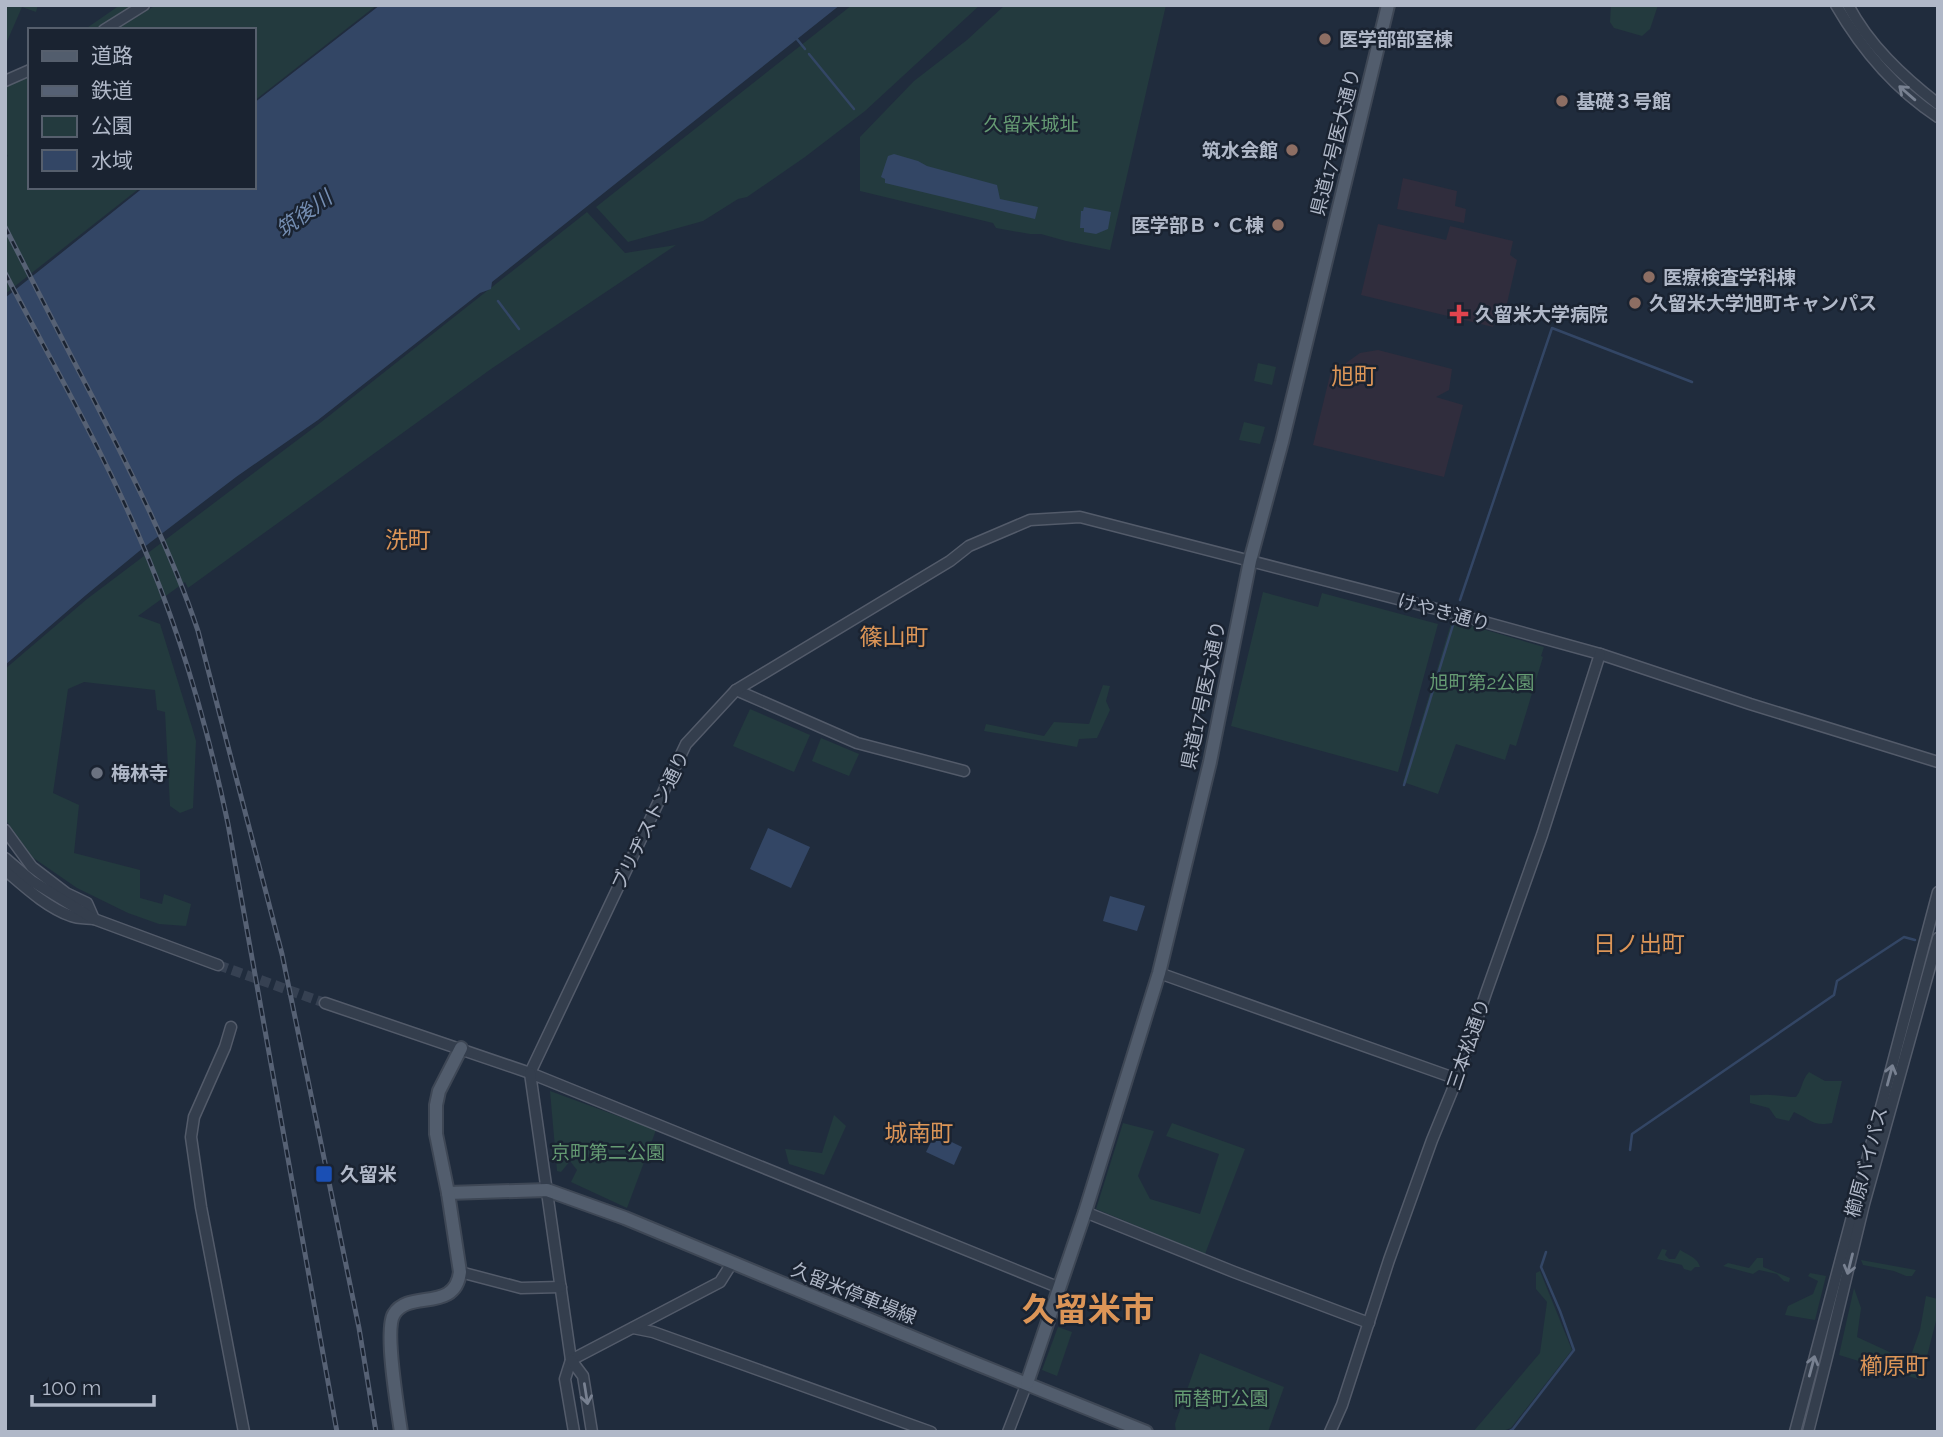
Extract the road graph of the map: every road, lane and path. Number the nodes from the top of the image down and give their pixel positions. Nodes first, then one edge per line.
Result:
1 (144, 5) edge
2 (1388, 5) edge
3 (1836, 5) edge
4 (1848, 5) edge
5 (107, 28) edge
6 (28, 71) edge
7 (5, 81) edge
8 (1938, 104) edge
9 (1938, 117) edge
10 (950, 561) joint
11 (1250, 561) junction
12 (1600, 654) junction
13 (736, 690) junction
14 (1938, 762) edge
15 (964, 771) dead end
16 (5, 831) edge
17 (5, 858) edge
18 (10, 868) edge
19 (1938, 892) edge
20 (94, 919) junction
21 (1938, 938) edge
22 (218, 965) tunnel mouth
23 (1159, 973) junction
24 (326, 1003) tunnel mouth
25 (231, 1027) dead end
26 (460, 1048) junction
27 (530, 1073) junction
28 (1457, 1079) junction
29 (547, 1189) junction
30 (448, 1192) junction
31 (1085, 1212) junction
32 (732, 1263) junction
33 (460, 1272) junction
34 (561, 1287) junction
35 (1060, 1288) junction
36 (1369, 1323) junction
37 (633, 1328) junction
38 (570, 1360) junction
39 (1027, 1383) junction
40 (244, 1432) edge
41 (401, 1432) edge
42 (574, 1432) edge
43 (592, 1432) edge
44 (931, 1432) edge
45 (1009, 1432) edge
46 (1146, 1432) edge
47 (1330, 1432) edge
48 (1795, 1432) edge
49 (1808, 1432) edge

1 - 5 street
2 - 11 main road, 県道17号医大通り
9 -> 3 street
4 - 8 street
6 - 7 street
10 - 11 street, けやき通り
10 - 13 street, ブリヂストン通り
11 - 12 street, けやき通り
11 - 23 main road, 県道17号医大通り
12 - 14 street, けやき通り
12 - 28 street, 三本松通り
13 - 15 street
13 - 27 street, ブリヂストン通り
16 - 20 street
17 - 18 street
18 - 20 street
48 -> 19 street, 櫛原バイパス
20 - 22 street
21 -> 49 street, 櫛原バイパス
23 - 28 street
23 - 31 main road, 県道17号医大通り
24 - 26 street
25 - 40 street
26 - 27 street
26 - 30 main road
27 - 29 street
27 - 35 street
28 - 36 street, 三本松通り
29 - 30 main road
29 - 32 main road, 久留米停車場線
29 - 34 street
30 - 33 main road
31 - 35 main road, 県道17号医大通り
31 - 36 street
32 - 37 street
32 - 39 main road, 久留米停車場線
33 - 34 street
33 - 41 main road
34 - 38 street
35 - 39 main road, 県道17号医大通り
36 - 47 street, 三本松通り
37 - 38 street
37 - 44 street
38 - 42 street
38 -> 43 street
39 - 45 street
39 - 46 main road, 久留米停車場線

